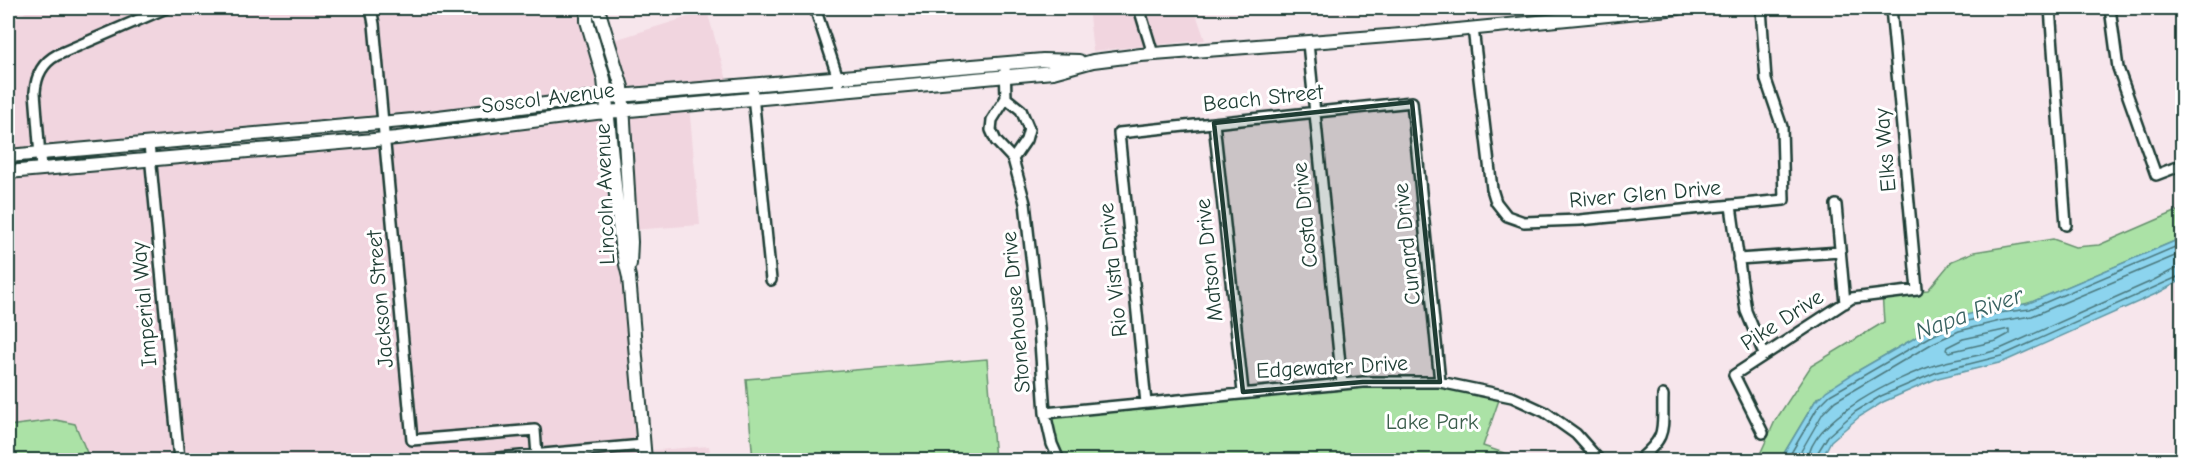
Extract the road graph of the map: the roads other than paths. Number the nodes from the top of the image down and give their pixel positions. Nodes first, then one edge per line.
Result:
1 (166, 8) edge
2 (371, 8) edge
3 (587, 8) edge
4 (594, 8) edge
5 (815, 8) edge
6 (1139, 8) edge
7 (1679, 8) edge
8 (1761, 8) edge
9 (1891, 8) edge
10 (2050, 8) edge
11 (2110, 8) edge
12 (1473, 28) junction
13 (1308, 43) junction
14 (1153, 54) junction
15 (1005, 70) junction
16 (838, 84) junction
17 (753, 92) junction
18 (623, 96) junction
19 (606, 98) junction
20 (1006, 98) junction
21 (1412, 102) joint
22 (624, 111) junction
23 (608, 112) junction
24 (1315, 113) junction
25 (384, 123) junction
26 (1214, 123) junction
27 (1119, 134) joint
28 (386, 139) junction
29 (149, 144) junction
30 (40, 153) junction
31 (8, 156) edge
32 (151, 159) junction
33 (1013, 159) junction
34 (2182, 165) edge
35 (41, 169) junction
36 (8, 172) edge
37 (1836, 205) dead end
38 (1731, 206) junction
39 (2066, 225) dead end
40 (1840, 252) junction
41 (1738, 259) junction
42 (629, 277) junction
43 (771, 280) dead end
44 (1917, 290) joint
45 (1845, 303) junction
46 (1764, 354) junction
47 (1440, 382) junction
48 (1342, 384) junction
49 (1243, 392) junction
50 (1663, 395) dead end
51 (1146, 402) junction
52 (1045, 413) junction
53 (1763, 433) dead end
54 (643, 444) junction
55 (537, 454) junction
56 (178, 460) edge
57 (476, 460) edge
58 (645, 460) edge
59 (1059, 460) edge
60 (1599, 460) edge
61 (1639, 460) edge

1 - 30 street
2 - 25 street, Jackson Street
3 - 19 main road, Lincoln Avenue
4 - 18 main road, Lincoln Avenue
5 - 16 street
6 - 14 street
7 - 12 main road, Soscol Avenue
8 - 38 street, River Glen Drive
9 - 44 street, Elks Way
10 - 39 street
11 - 34 street
12 - 13 main road, Soscol Avenue
12 - 38 street, River Glen Drive
13 - 14 main road, Soscol Avenue
13 - 24 street, Costa Drive
14 - 15 main road, Soscol Avenue
15 - 16 main road, Soscol Avenue
15 - 20 street
16 - 17 main road, Soscol Avenue
17 - 18 main road, Soscol Avenue
17 - 22 main road, Soscol Avenue
17 - 43 street
18 - 19 main road, Soscol Avenue
18 - 22 main road, Lincoln Avenue
19 - 23 main road, Lincoln Avenue
19 - 25 main road, Soscol Avenue
20 - 33 street, Stonehouse Drive
20 - 33 street
21 - 24 street, Beach Street
21 - 47 street, Cunard Drive
22 - 23 main road, Soscol Avenue
22 - 42 main road, Lincoln Avenue
23 - 28 main road, Soscol Avenue
23 - 42 main road, Lincoln Avenue
24 - 26 street, Beach Street
24 - 48 street, Costa Drive
25 - 28 street, Jackson Street
25 - 29 main road, Soscol Avenue
26 - 27 street, Beach Street
26 - 49 street, Matson Drive
27 - 51 street, Rio Vista Drive
28 - 32 main road, Soscol Avenue
28 - 55 street, Jackson Street
29 - 30 main road, Soscol Avenue
29 - 32 street, Imperial Way
30 - 31 main road, Soscol Avenue
30 - 35 street
32 - 35 main road, Soscol Avenue
32 - 56 street, Imperial Way
33 - 52 street, Stonehouse Drive
35 - 36 main road, Soscol Avenue
37 - 40 street
38 - 41 street
40 - 41 street
40 - 45 street
41 - 46 street
42 - 54 main road, Lincoln Avenue
44 - 45 street, Pike Drive
45 - 46 street, Pike Drive
46 - 53 street, Pike Drive
47 - 48 street, Edgewater Drive
47 - 60 street, Edgewater Drive
48 - 49 street, Edgewater Drive
49 - 51 street, Edgewater Drive
50 - 61 street
51 - 52 street, Edgewater Drive
52 - 59 street, Stonehouse Drive
54 - 55 street
54 - 58 main road, Lincoln Avenue
55 - 57 street

